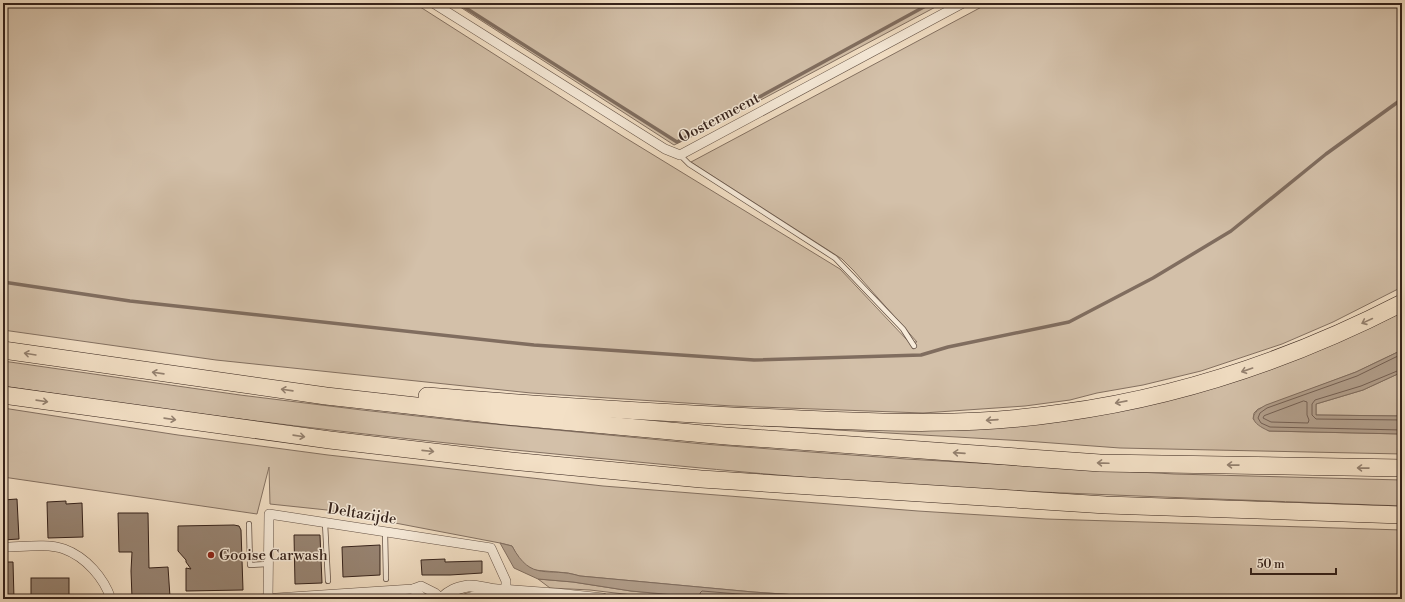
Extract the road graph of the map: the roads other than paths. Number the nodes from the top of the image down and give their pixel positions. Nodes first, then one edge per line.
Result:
1 (433, 3) edge
2 (963, 3) edge
3 (680, 155) junction
4 (1402, 303) edge
5 (914, 346) dead end
6 (3, 350) edge
7 (3, 395) edge
8 (326, 396) junction
9 (1402, 468) edge
10 (1402, 514) edge
11 (325, 522) junction
12 (249, 524) dead end
13 (385, 531) junction
14 (3, 547) edge
15 (268, 564) junction
16 (386, 579) dead end
17 (328, 581) dead end
18 (413, 589) junction
19 (502, 590) junction
20 (517, 595) edge
21 (111, 599) edge
22 (261, 599) edge
23 (268, 599) edge
24 (424, 599) edge
25 (441, 599) edge
26 (467, 599) edge
27 (603, 599) edge

1 - 3 street, Oostermeent
2 - 3 street, Oostermeent
3 - 5 lane
4 -> 8 highway
8 -> 6 highway
7 -> 10 highway
9 -> 8 highway
11 - 13 street, Deltazijde
11 - 15 street, Deltazijde
11 - 17 lane
12 - 15 lane
13 - 16 lane
13 - 19 street, Deltazijde
14 - 21 street
15 - 23 street, Deltazijde
18 - 23 street
18 - 24 street
18 - 25 street
19 - 20 street
19 - 25 street
19 - 26 street
20 - 27 street
22 - 23 street

